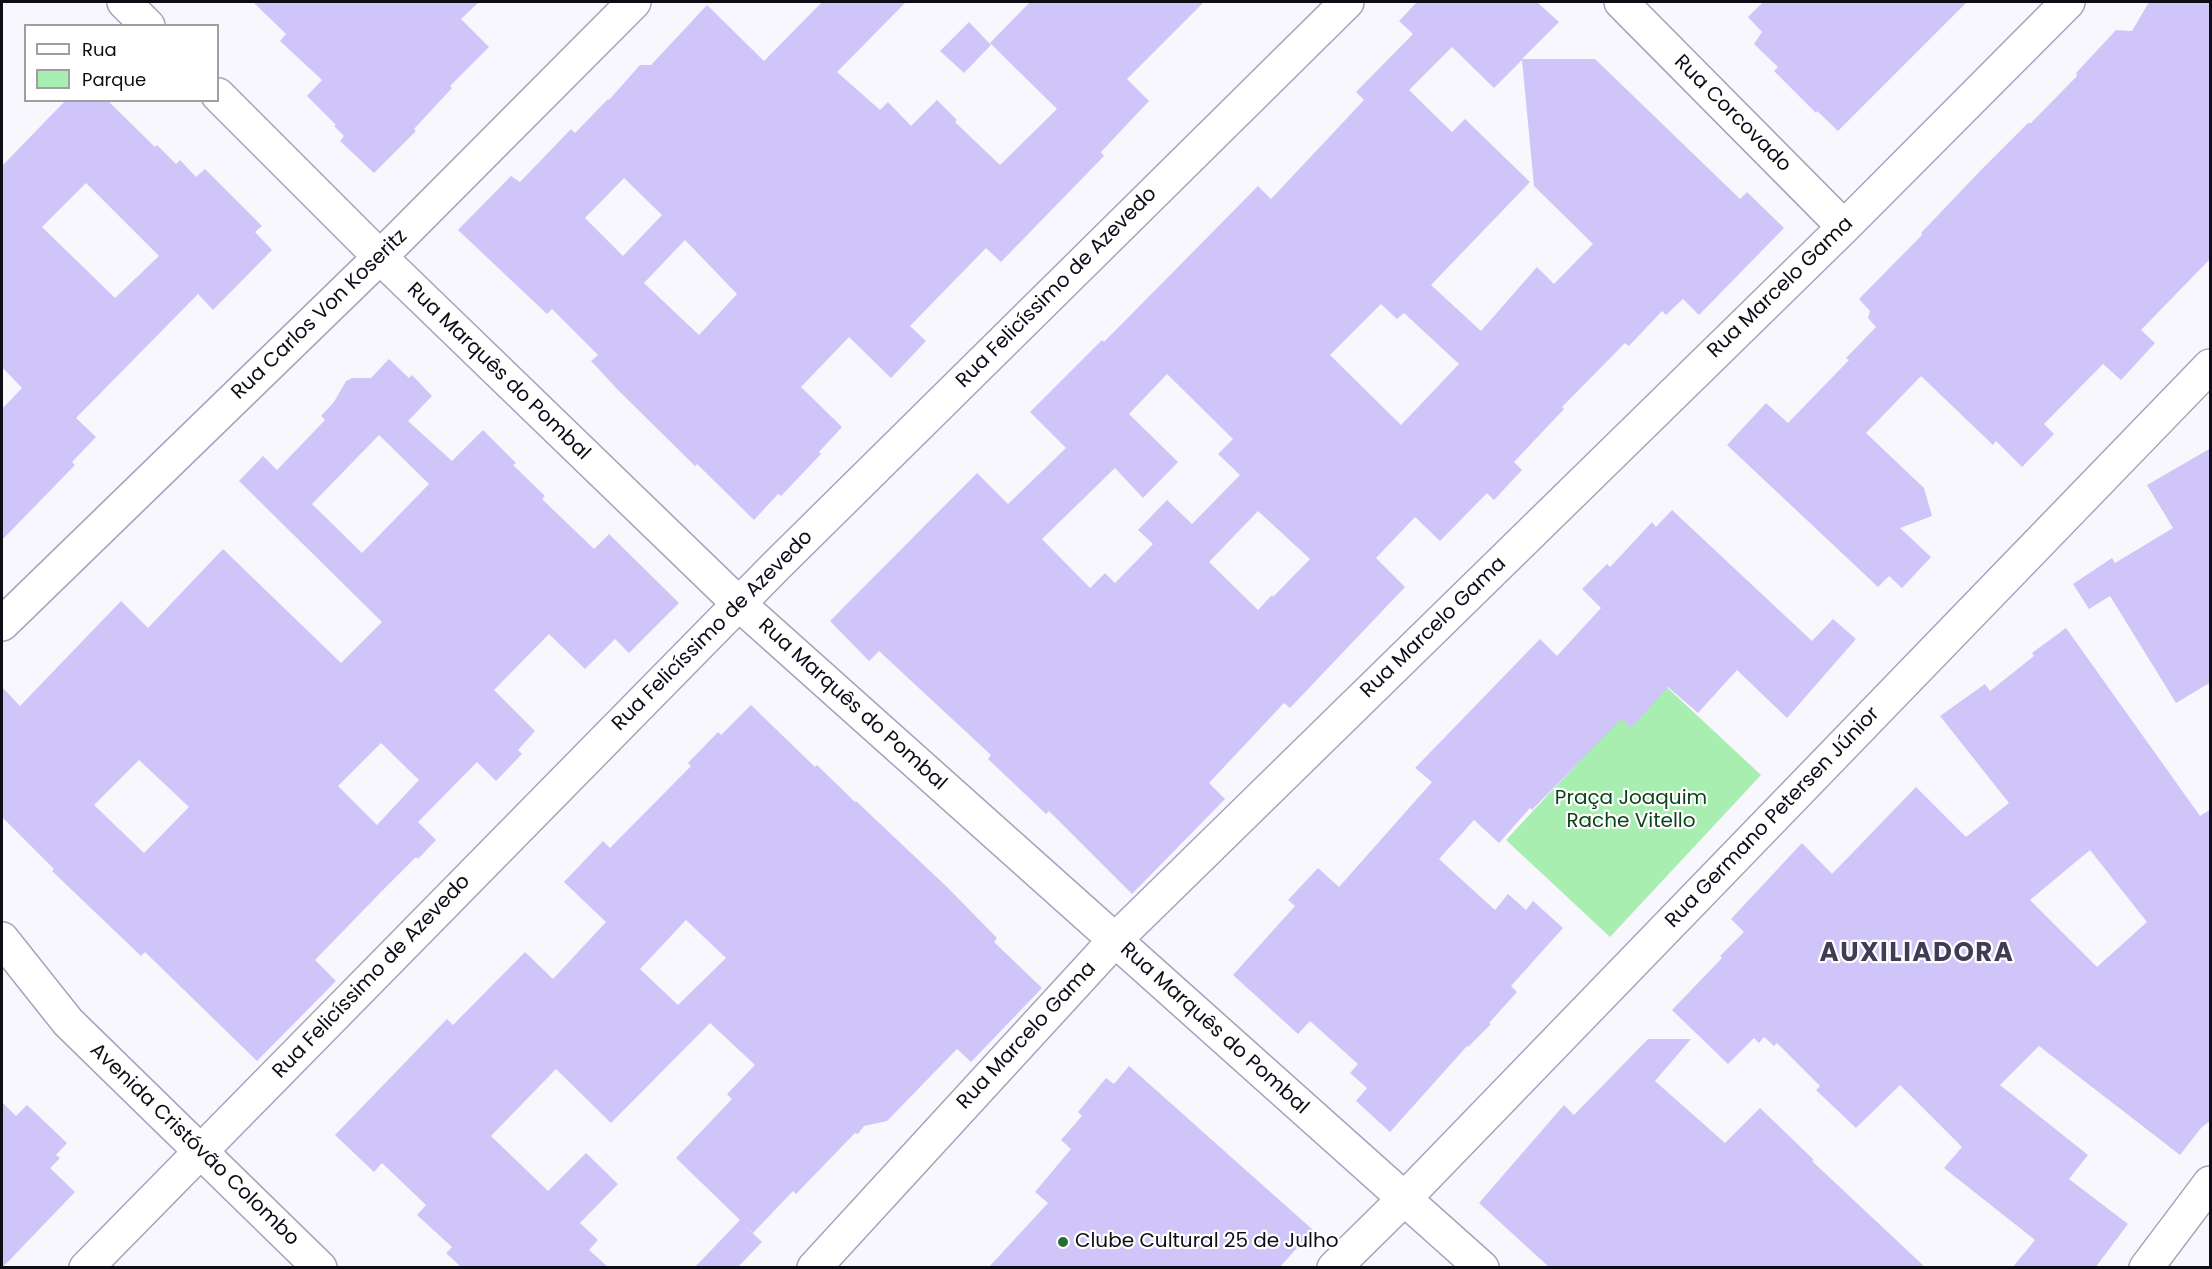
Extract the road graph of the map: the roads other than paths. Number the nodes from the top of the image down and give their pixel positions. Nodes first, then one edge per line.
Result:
1 (124, 2) edge
2 (634, 2) edge
3 (1347, 2) edge
4 (1621, 2) edge
5 (2067, 2) edge
6 (146, 24) edge
7 (219, 96) edge
8 (1844, 226) junction
9 (380, 257) junction
10 (2211, 366) edge
11 (739, 604) junction
12 (2, 624) edge
13 (2, 939) edge
14 (1115, 940) junction
15 (2, 973) edge
16 (68, 1022) junction
17 (201, 1151) junction
18 (2211, 1183) edge
19 (1405, 1198) junction
20 (86, 1268) edge
21 (320, 1268) edge
22 (814, 1268) edge
23 (1334, 1268) edge
24 (1482, 1268) edge
25 (2146, 1268) edge

1 - 6 street
2 - 9 street, Rua Carlos Von Koseritz
3 - 11 street, Rua Felicíssimo de Azevedo
4 - 8 street, Rua Corcovado
5 - 8 street, Rua Marcelo Gama
7 - 9 street, Rua Marquês do Pombal
8 - 14 street, Rua Marcelo Gama
9 - 11 street, Rua Marquês do Pombal
9 - 12 street, Rua Carlos Von Koseritz
10 - 19 street, Rua Germano Petersen Júnior
11 - 14 street, Rua Marquês do Pombal
11 - 17 street, Rua Felicíssimo de Azevedo
13 - 16 street, Avenida Cristóvão Colombo
14 - 19 street, Rua Marquês do Pombal
14 - 22 street, Rua Marcelo Gama
15 - 16 street, Avenida Cristóvão Colombo
16 - 17 street, Avenida Cristóvão Colombo
17 - 20 street, Rua Felicíssimo de Azevedo
17 - 21 street, Avenida Cristóvão Colombo
18 - 25 street
19 - 23 street, Rua Germano Petersen Júnior
19 - 24 street, Rua Marquês do Pombal

